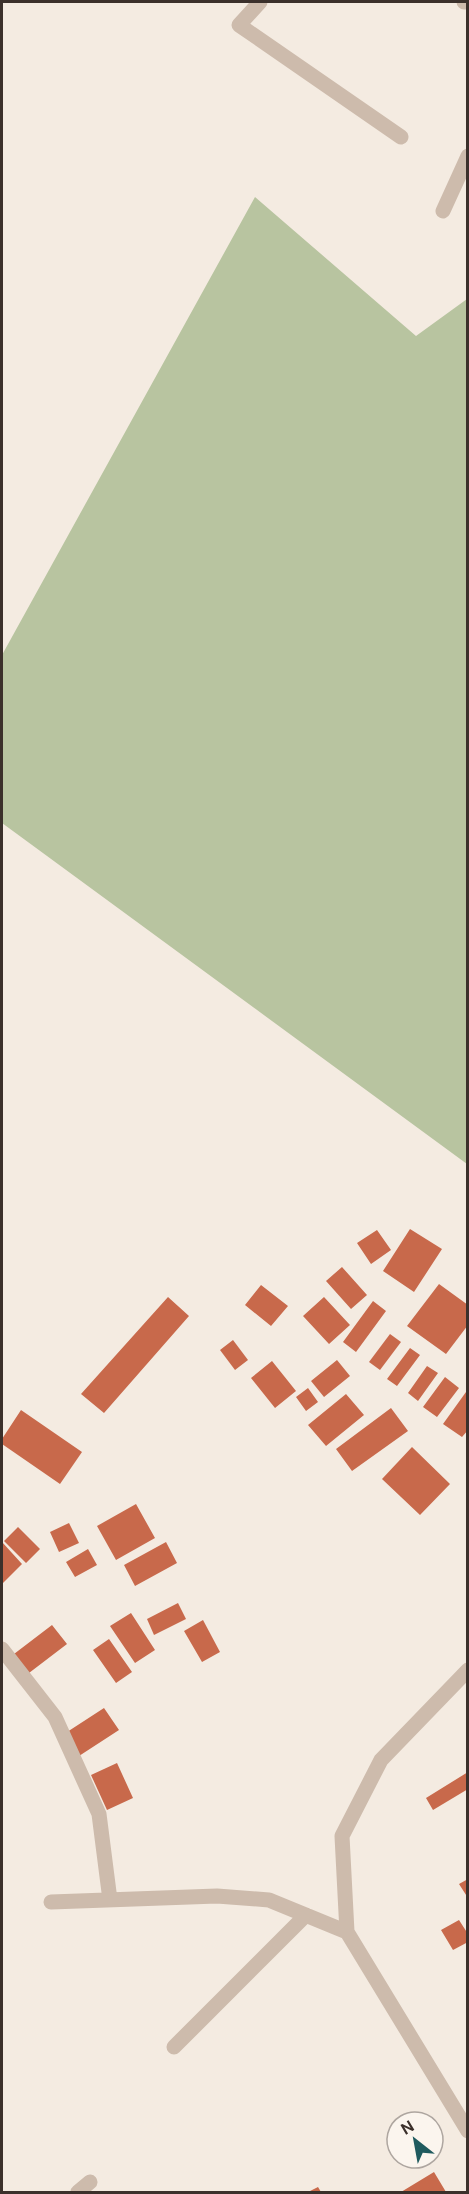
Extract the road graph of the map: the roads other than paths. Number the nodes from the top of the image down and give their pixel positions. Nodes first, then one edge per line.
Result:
1 (261, 2) edge
2 (401, 137) dead end
3 (468, 156) edge
4 (443, 211) dead end
5 (2, 1649) edge
6 (468, 1670) edge
7 (110, 1900) junction
8 (51, 1902) dead end
9 (306, 1915) junction
10 (347, 1932) junction
11 (174, 2047) dead end
12 (468, 2132) edge
13 (90, 2182) dead end
14 (78, 2193) edge

1 - 2 street
3 - 4 street
5 - 7 street
6 - 10 street
7 - 8 street
7 - 9 street
9 - 10 street
9 - 11 street
10 - 12 street
13 - 14 street

